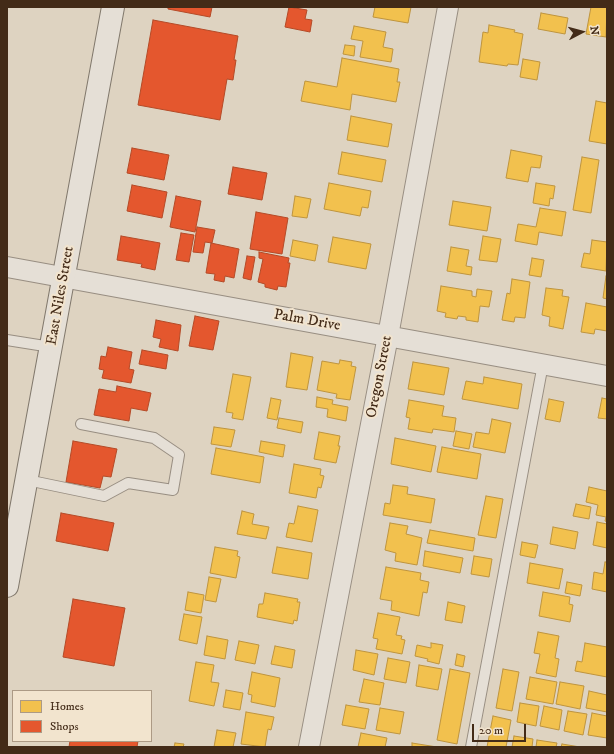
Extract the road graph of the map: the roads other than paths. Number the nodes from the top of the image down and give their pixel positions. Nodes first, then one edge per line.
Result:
1 (113, 7) edge
2 (448, 7) edge
3 (7, 267) edge
4 (64, 277) junction
5 (388, 336) junction
6 (7, 340) edge
7 (51, 347) junction
8 (543, 364) junction
9 (607, 376) edge
10 (81, 424) dead end
11 (26, 480) junction
12 (7, 586) edge
13 (308, 747) edge
14 (471, 747) edge

1 - 4 main road, East Niles Street
2 - 5 street, Oregon Street
3 - 4 street, Palm Drive
4 - 5 street, Palm Drive
4 - 7 main road, East Niles Street
5 - 8 street, Palm Drive
5 - 13 street, Oregon Street
6 - 7 lane
7 - 11 main road, East Niles Street
8 - 9 street, Palm Drive
8 - 14 lane
10 - 11 lane
11 - 12 main road, East Niles Street

